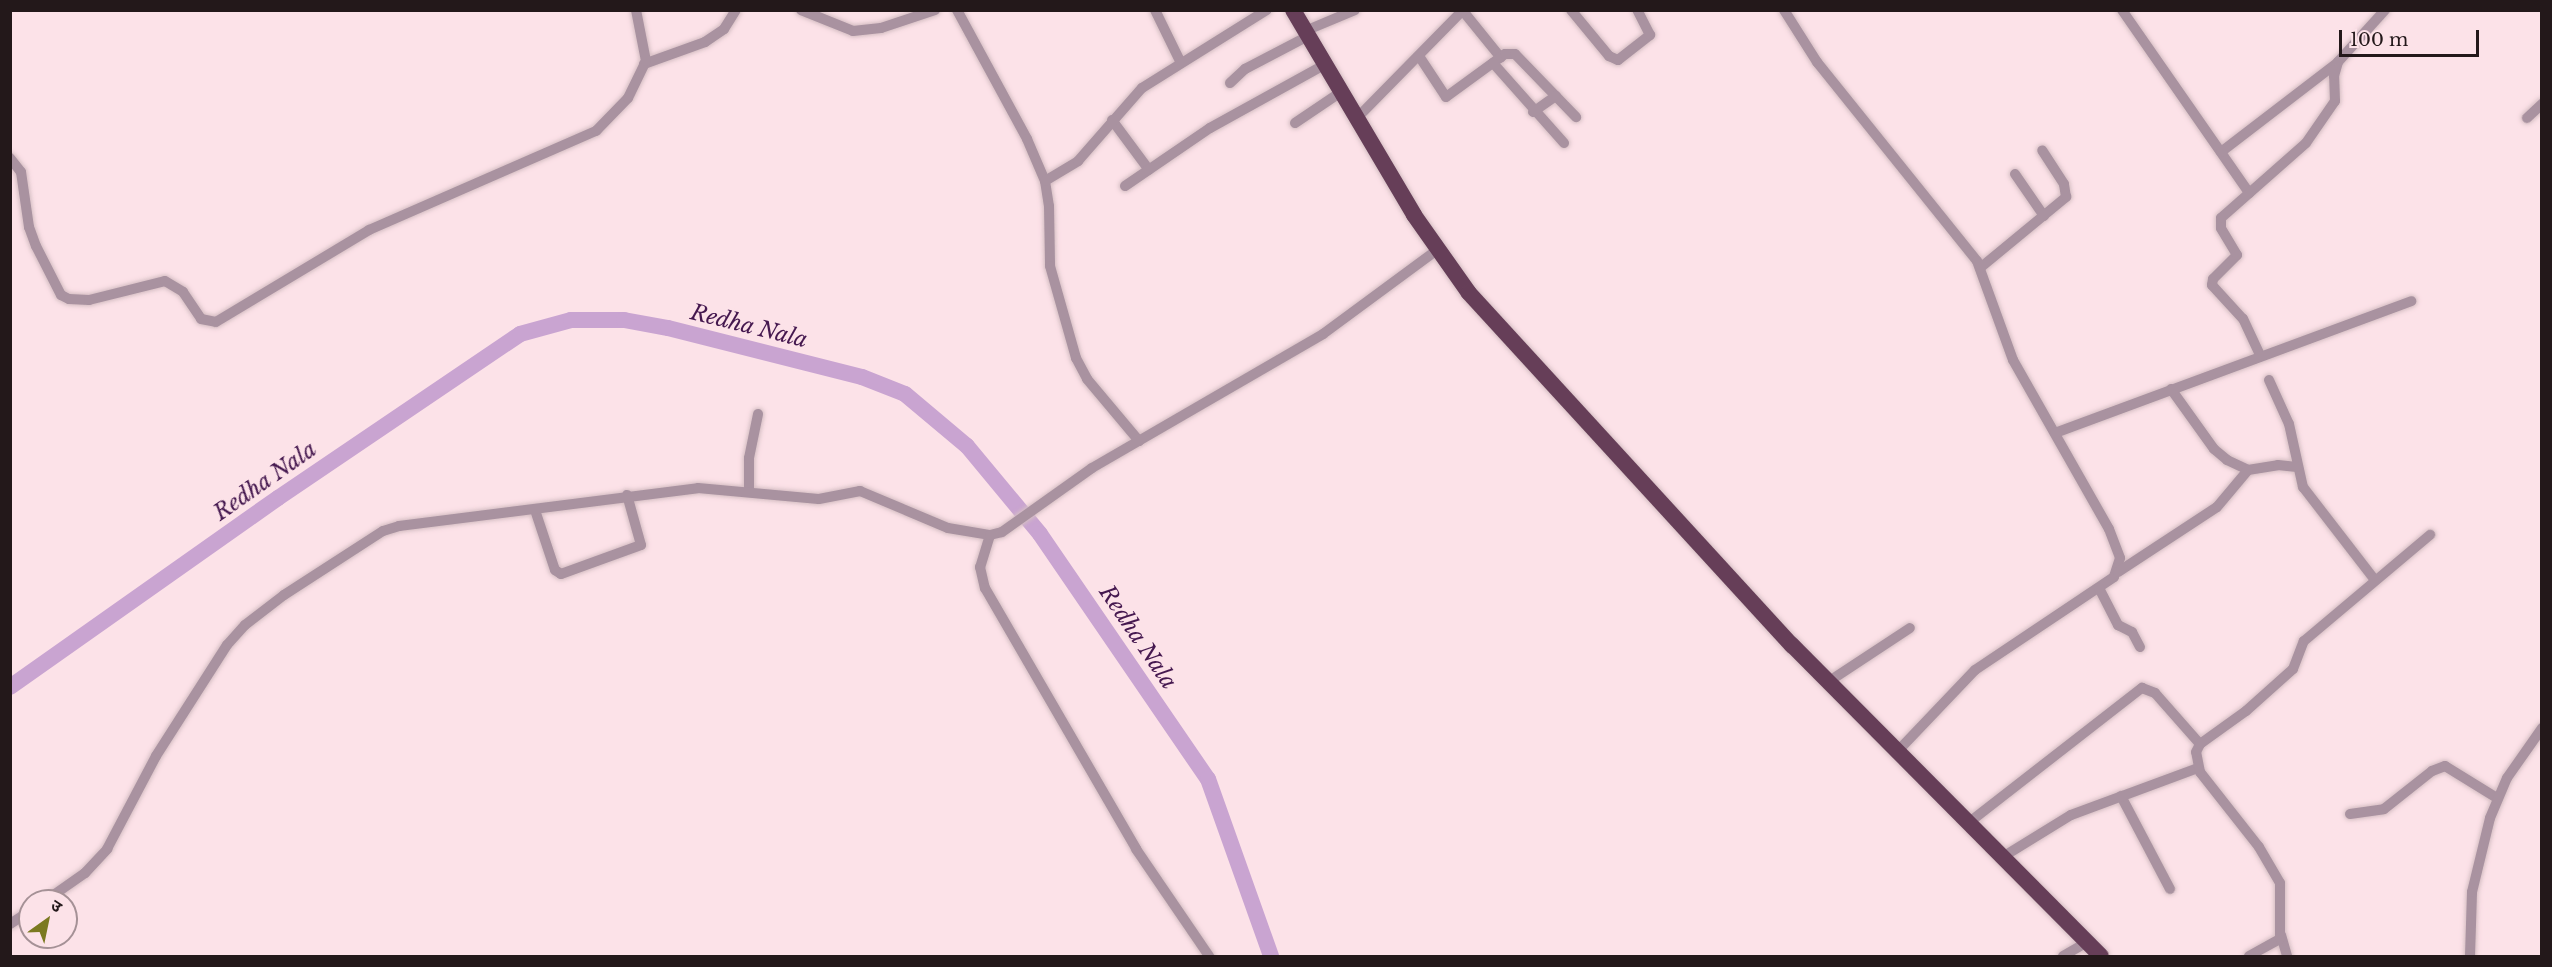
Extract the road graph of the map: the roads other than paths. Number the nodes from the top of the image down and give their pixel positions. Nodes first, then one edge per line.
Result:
1 (636, 10) edge
2 (736, 10) edge
3 (801, 10) edge
4 (935, 10) edge
5 (957, 10) edge
6 (1155, 10) edge
7 (1267, 10) edge
8 (1293, 10) edge
9 (1355, 10) edge
10 (1571, 10) edge
11 (1784, 10) edge
12 (2122, 10) edge
13 (2385, 10) edge
14 (1463, 11) edge
15 (1640, 11) edge
16 (1307, 33) junction
17 (1419, 56) junction
18 (1497, 61) junction
19 (2338, 62) junction
20 (1181, 63) junction
21 (644, 64) junction
22 (1326, 64) junction
23 (1230, 83) dead end
24 (1341, 92) junction
25 (1556, 96) junction
26 (2541, 104) edge
27 (1533, 112) junction
28 (1576, 117) dead end
29 (1357, 118) junction
30 (2527, 118) dead end
31 (1112, 120) junction
32 (1295, 123) dead end
33 (1564, 143) dead end
34 (2042, 150) dead end
35 (2221, 152) junction
36 (10, 158) edge
37 (1149, 170) junction
38 (2015, 174) dead end
39 (1045, 181) junction
40 (1125, 186) dead end
41 (2249, 193) junction
42 (2044, 216) junction
43 (1437, 250) junction
44 (1980, 268) junction
45 (2411, 301) dead end
46 (2260, 356) junction
47 (2269, 380) dead end
48 (2171, 389) junction
49 (758, 414) dead end
50 (2055, 433) junction
51 (1139, 441) junction
52 (2297, 467) junction
53 (2248, 470) junction
54 (749, 492) junction
55 (627, 495) junction
56 (535, 510) junction
57 (990, 535) junction
58 (2430, 535) dead end
59 (2118, 572) junction
60 (2374, 579) junction
61 (2099, 588) junction
62 (1910, 628) dead end
63 (2140, 647) dead end
64 (1828, 682) junction
65 (2541, 728) edge
66 (2200, 744) junction
67 (1896, 753) junction
68 (2198, 768) junction
69 (2121, 796) junction
70 (2497, 798) junction
71 (2350, 814) dead end
72 (1967, 824) junction
73 (2001, 858) junction
74 (62, 889) edge
75 (2170, 889) dead end
76 (2282, 935) junction
77 (2087, 942) junction
78 (1209, 957) edge
79 (2063, 957) edge
80 (2102, 957) edge
81 (2249, 957) edge
82 (2287, 957) edge
83 (2470, 957) edge

1 - 21 street
2 - 21 street
3 - 4 street
5 - 39 street
6 - 20 street
7 - 20 street
8 - 16 highway
9 - 16 street
10 - 15 street
11 - 44 street
12 - 35 street
13 - 19 street
14 - 17 street
14 - 18 street
16 - 22 highway
16 - 23 street
17 - 18 street
17 - 29 street
18 - 25 street
18 - 27 street
19 - 35 street
19 - 41 street
20 - 31 street
21 - 36 street
22 - 24 highway
22 - 37 street
24 - 29 highway
24 - 32 street
25 - 27 street
25 - 28 street
26 - 30 street
27 - 33 street
29 - 43 highway
31 - 37 street
31 - 39 street
34 - 42 street
35 - 41 street
37 - 40 street
38 - 42 street
39 - 51 street
41 - 46 street
42 - 44 street
43 - 51 street
43 - 64 highway
44 - 50 street
45 - 46 street
46 - 48 street
47 - 52 street
48 - 50 street
48 - 53 street
49 - 54 street
50 - 59 street
51 - 57 street
52 - 53 street
52 - 60 street
53 - 59 street
54 - 55 street
54 - 57 street
55 - 56 street
55 - 56 street
56 - 74 street
57 - 78 street
58 - 60 street
59 - 61 street
60 - 66 street
61 - 63 street
61 - 67 street
62 - 64 street
64 - 67 highway
65 - 70 street
66 - 68 street
66 - 72 street
67 - 72 highway
68 - 69 street
68 - 76 street
69 - 73 street
69 - 75 street
70 - 71 street
70 - 83 street
72 - 73 highway
73 - 77 highway
76 - 81 street
76 - 82 street
77 - 79 street
77 - 80 highway

